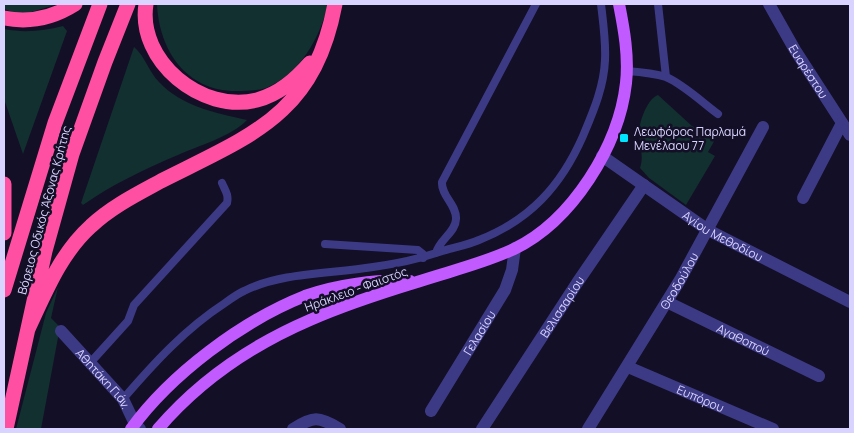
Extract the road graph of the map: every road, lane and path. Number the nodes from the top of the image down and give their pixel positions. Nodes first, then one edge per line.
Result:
1 (75, 4) edge
2 (100, 4) edge
3 (128, 4) edge
4 (146, 4) edge
5 (335, 4) edge
6 (344, 4) edge
7 (536, 4) edge
8 (601, 4) edge
9 (619, 4) edge
10 (658, 4) edge
11 (769, 4) edge
12 (4, 18) edge
13 (323, 46) junction
14 (626, 71) junction
15 (666, 77) junction
16 (718, 114) dead end
17 (842, 123) junction
18 (763, 127) dead end
19 (850, 135) edge
20 (602, 156) junction
21 (222, 183) dead end
22 (4, 184) edge
23 (644, 185) junction
24 (804, 198) dead end
25 (708, 230) junction
26 (4, 233) edge
27 (325, 244) dead end
28 (515, 248) junction
29 (436, 253) junction
30 (424, 258) junction
31 (418, 281) junction
32 (4, 290) edge
33 (667, 302) junction
34 (850, 302) edge
35 (28, 329) junction
36 (61, 331) dead end
37 (90, 363) junction
38 (628, 366) junction
39 (819, 376) dead end
40 (123, 399) junction
41 (431, 411) dead end
42 (135, 428) edge
43 (6, 429) edge
44 (158, 429) edge
45 (293, 429) edge
46 (340, 429) edge
47 (482, 429) edge
48 (588, 429) edge
49 (773, 429) edge

1 - 12 highway
2 - 32 highway, Βόρειος Οδικός Άξονας Κρήτης
3 - 35 highway, Βόρειος Οδικός Άξονας Κρήτης
4 - 13 highway
5 - 13 highway
6 - 13 highway
7 - 29 lane
8 - 29 lane
9 - 14 main road
10 - 15 lane
11 - 17 street, Ευαρέστου
13 - 35 highway
14 - 15 lane
14 - 20 main road
15 - 16 lane
17 - 19 street, Ευαρέστου
17 - 24 street
18 - 25 street, Θεοδούλου
20 - 23 street, Αγίου Μεθοδίου
20 - 28 main road
21 - 37 lane
22 - 26 highway
23 - 25 street, Αγίου Μεθοδίου
23 - 47 street, Βελισσαρίου
25 - 33 street, Θεοδούλου
25 - 34 street, Αγίου Μεθοδίου
27 - 30 lane
28 - 31 main road
28 - 41 street, Γελασίου
29 - 30 lane
30 - 40 lane
31 - 42 main road, Ηράκλειο - Φαιστός
31 - 44 main road, Ηράκλειο - Φαιστός
33 - 38 street, Θεοδούλου
33 - 39 street, Αγαθοπού
35 - 43 highway, Βόρειος Οδικός Άξονας Κρήτης
36 - 37 street, Αθητάκη Γιάν.
37 - 40 street, Αθητάκη Γιάν.
38 - 48 street, Θεοδούλου
38 - 49 street, Ευπόρου
40 - 42 street, Αθητάκη Γιάν.
45 - 46 street

